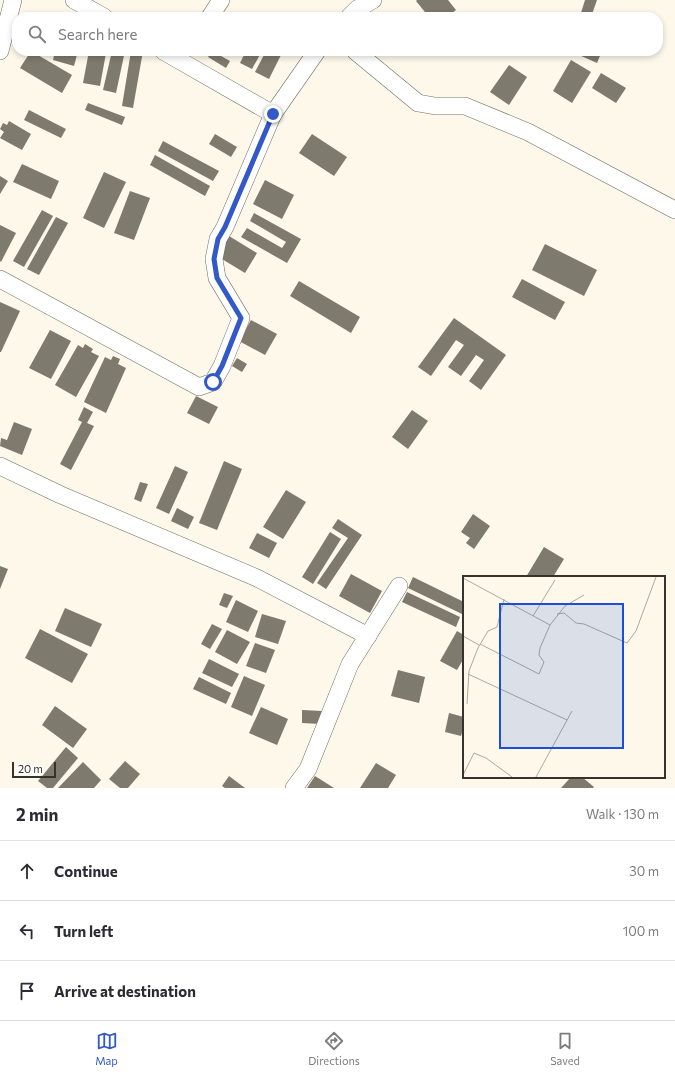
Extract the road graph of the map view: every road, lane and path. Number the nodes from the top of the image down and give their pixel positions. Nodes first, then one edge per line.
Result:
1 (13, 0) edge
2 (74, 0) edge
3 (220, 0) edge
4 (373, 0) edge
5 (95, 12) edge
6 (213, 12) edge
7 (354, 12) edge
8 (0, 51) edge
9 (315, 56) edge
10 (361, 56) edge
11 (187, 57) edge
12 (273, 114) junction
13 (675, 210) edge
14 (0, 279) edge
15 (0, 466) edge
16 (399, 586) dead end
17 (368, 636) junction
18 (294, 788) edge

1 - 8 street
2 - 5 street
3 - 6 street
4 - 7 street
9 - 12 street
10 - 13 street
11 - 12 street
12 - 14 street
15 - 17 street
16 - 17 street
17 - 18 street

